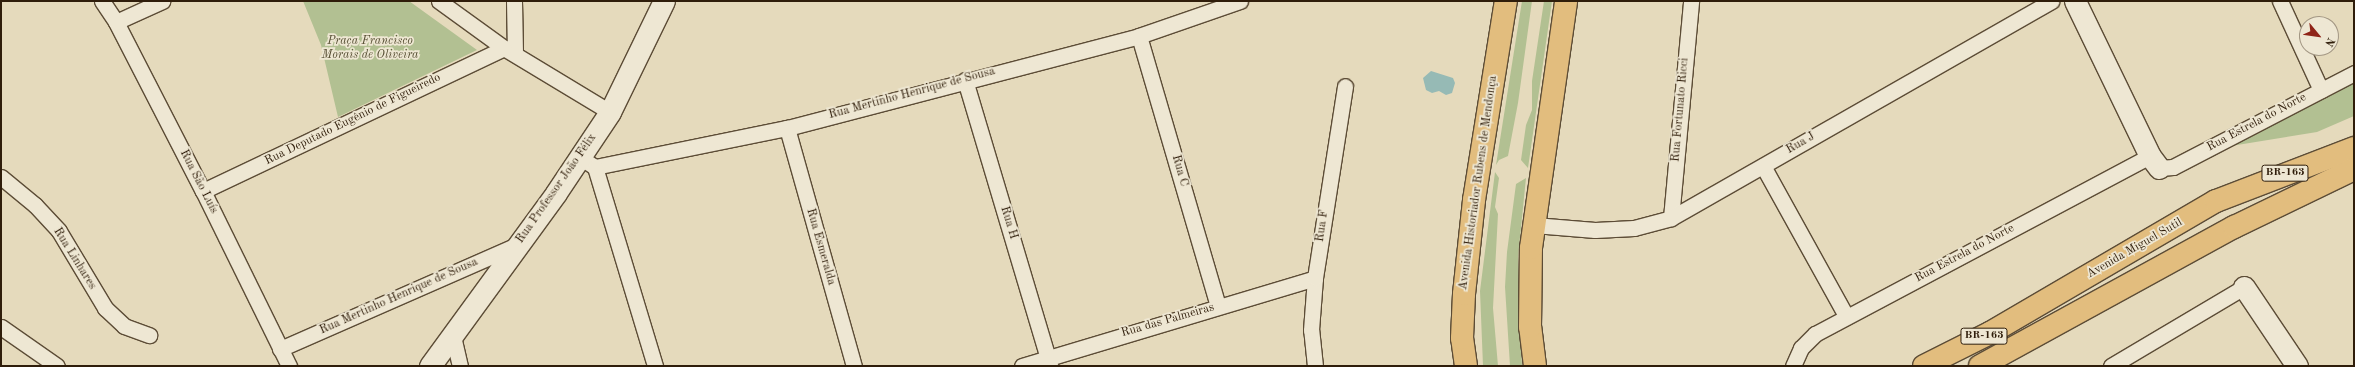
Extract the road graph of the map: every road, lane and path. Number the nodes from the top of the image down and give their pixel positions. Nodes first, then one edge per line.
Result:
1 (102, 1) edge
2 (162, 1) edge
3 (439, 1) edge
4 (514, 1) edge
5 (664, 1) edge
6 (1240, 1) edge
7 (1506, 1) edge
8 (1566, 1) edge
9 (1691, 1) edge
10 (2052, 1) edge
11 (2075, 1) edge
12 (2280, 1) edge
13 (116, 22) junction
14 (1139, 36) junction
15 (509, 51) junction
16 (2354, 73) edge
17 (965, 80) junction
18 (1345, 86) dead end
19 (2321, 90) junction
20 (610, 112) junction
21 (786, 128) junction
22 (2354, 148) edge
23 (588, 162) junction
24 (2154, 162) junction
25 (1762, 166) junction
26 (2354, 169) edge
27 (1, 177) edge
28 (203, 191) junction
29 (1671, 218) junction
30 (1534, 225) junction
31 (518, 244) junction
32 (1315, 278) junction
33 (2244, 287) joint
34 (1218, 306) junction
35 (1846, 316) junction
36 (1, 327) edge
37 (1530, 327) junction
38 (149, 335) dead end
39 (452, 336) junction
40 (280, 349) junction
41 (1049, 361) edge
42 (57, 366) edge
43 (289, 366) edge
44 (430, 366) edge
45 (460, 366) edge
46 (656, 366) edge
47 (854, 366) edge
48 (1022, 366) edge
49 (1315, 366) edge
50 (1466, 366) edge
51 (1535, 366) edge
52 (1540, 366) edge
53 (1793, 366) edge
54 (1924, 366) edge
55 (1980, 366) edge
56 (2111, 366) edge
57 (2297, 366) edge

1 - 13 street, Rua São Luís
2 - 13 street
3 - 15 street
4 - 15 street
5 - 20 street, Rua Professor João Félix
6 - 14 street, Rua Mertinho Henrique de Sousa
7 - 50 main road, Avenida Historiador Rubens de Mendonça
8 - 30 main road
9 - 29 street, Rua Fortunato Ricci
10 - 25 street, Rua J
11 - 24 street
12 - 19 street
13 - 28 street, Rua São Luís
14 - 17 street, Rua Mertinho Henrique de Sousa
14 - 34 street, Rua C
15 - 20 street
15 - 28 street, Rua Deputado Eugênio de Figueiredo
16 - 19 street, Rua Estrela do Norte
17 - 21 street, Rua Mertinho Henrique de Sousa
17 - 41 street, Rua H
18 - 32 street, Rua F
19 - 24 street, Rua Estrela do Norte
20 - 23 street, Rua Professor João Félix
21 - 23 street, Rua Mertinho Henrique de Sousa
21 - 47 street, Rua Esmeralda
22 - 54 main road, Avenida Miguel Sutil / BR-163
23 - 31 street, Rua Professor João Félix
23 - 46 street
24 - 35 street, Rua Estrela do Norte
25 - 29 street, Rua J
25 - 35 street
26 - 55 main road, BR-163
27 - 38 street, Rua Linhares
28 - 40 street, Rua São Luís
29 - 30 street, Rua J
30 - 37 main road
31 - 39 street, Rua Professor João Félix
31 - 40 street, Rua Mertinho Henrique de Sousa
32 - 34 street, Rua das Palmeiras
32 - 49 street, Rua F
33 - 56 street
33 - 57 street
34 - 41 street, Rua das Palmeiras
35 - 53 street, Rua Estrela do Norte
36 - 42 street
37 - 51 main road
37 - 52 street
39 - 44 street, Rua Professor João Félix
39 - 45 street
40 - 43 street, Rua São Luís
41 - 48 street, Rua das Palmeiras

